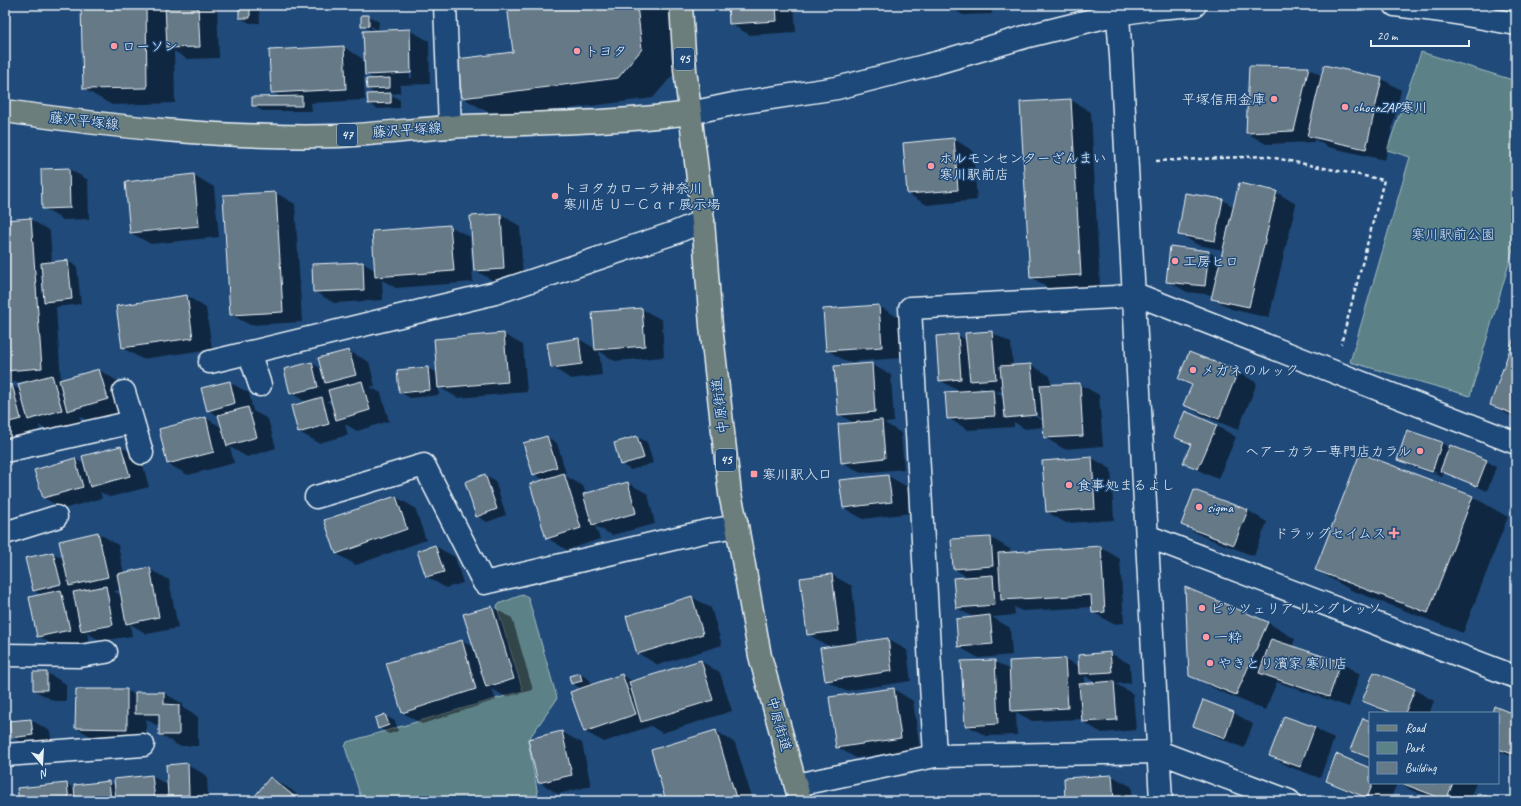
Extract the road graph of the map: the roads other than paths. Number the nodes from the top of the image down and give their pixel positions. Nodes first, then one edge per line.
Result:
1 (445, 5) edge
2 (681, 5) edge
3 (1195, 5) edge
4 (1395, 5) edge
5 (1513, 5) edge
6 (1117, 10) edge
7 (1516, 17) edge
8 (1516, 24) edge
9 (5, 111) edge
10 (690, 112) junction
11 (450, 127) junction
12 (703, 221) junction
13 (1135, 294) junction
14 (249, 352) junction
15 (210, 362) dead end
16 (260, 385) dead end
17 (124, 392) dead end
18 (133, 422) junction
19 (1516, 442) edge
20 (5, 451) edge
21 (142, 453) dead end
22 (316, 497) dead end
23 (56, 517) dead end
24 (737, 526) junction
25 (5, 533) edge
26 (1147, 536) junction
27 (106, 652) dead end
28 (5, 655) edge
29 (1516, 677) edge
30 (142, 745) dead end
31 (1159, 752) junction
32 (5, 755) edge
33 (935, 756) junction
34 (798, 793) edge
35 (1161, 801) edge
36 (1289, 801) edge

1 - 11 street
2 - 10 main road, 中原街道 / 45
3 - 6 street
4 - 8 street
5 - 7 street
6 - 10 street
6 - 13 street
9 - 11 main road, 藤沢平塚線 / 47
10 - 11 main road, 藤沢平塚線 / 47
10 - 12 main road, 中原街道 / 45
12 - 14 street
12 - 24 main road, 中原街道 / 45
13 - 19 street
13 - 26 street
13 - 33 street
14 - 15 street
14 - 16 street
17 - 18 street
18 - 20 street
18 - 21 street
22 - 24 street
23 - 25 street
24 - 34 main road, 中原街道 / 45
26 - 29 street
26 - 31 street
27 - 28 street
30 - 32 street
31 - 33 street
31 - 35 street
31 - 36 street
33 - 34 street

